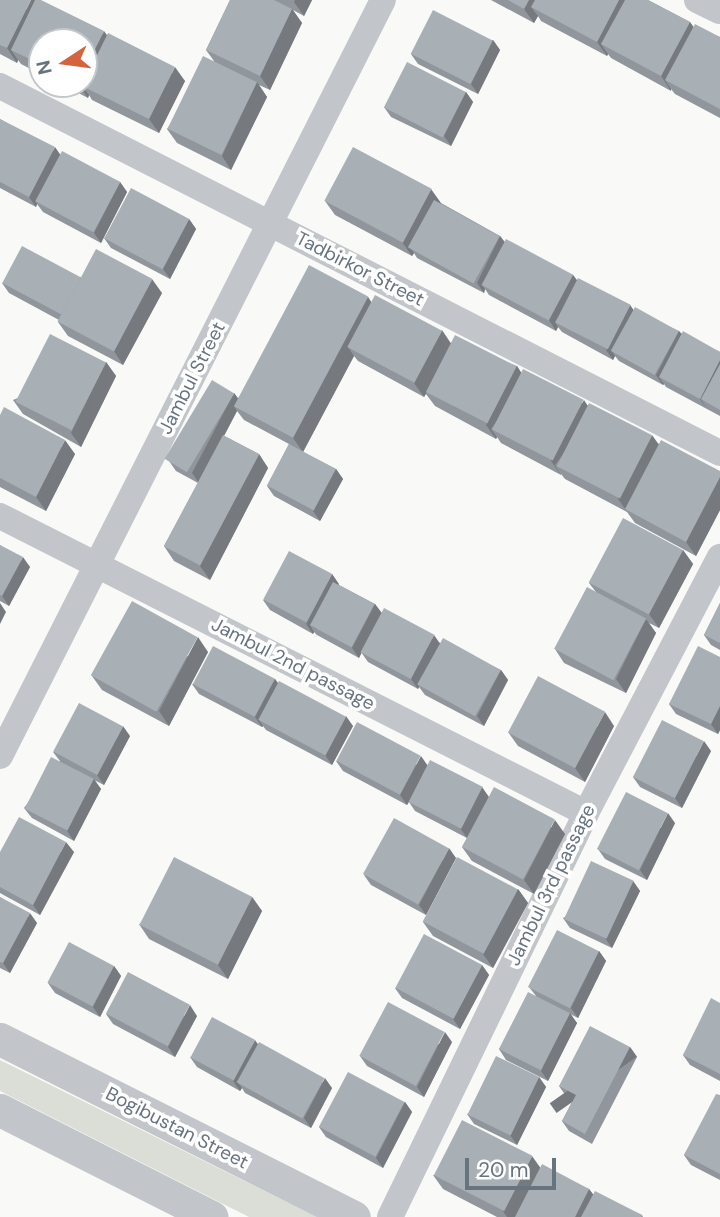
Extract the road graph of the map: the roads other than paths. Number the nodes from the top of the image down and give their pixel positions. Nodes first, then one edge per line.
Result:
1 (383, 0) edge
2 (697, 0) edge
3 (720, 11) edge
4 (0, 86) edge
5 (271, 224) junction
6 (720, 453) edge
7 (0, 516) edge
8 (720, 557) edge
9 (97, 565) junction
10 (0, 756) edge
11 (586, 813) junction
12 (0, 1039) edge
13 (0, 1110) edge
14 (212, 1217) edge
15 (354, 1217) edge
16 (390, 1217) edge

1 - 5 street, Jambul Street
2 - 3 street
4 - 5 street, Tadbirkor Street
5 - 6 street, Tadbirkor Street
5 - 9 street, Jambul Street
7 - 9 street, Jambul 2nd passage
8 - 11 street, Jambul 3rd passage
9 - 10 street, Jambul Street
9 - 11 street, Jambul 2nd passage
11 - 16 street, Jambul 3rd passage
12 - 15 street, Bogibustan Street
13 - 14 street

